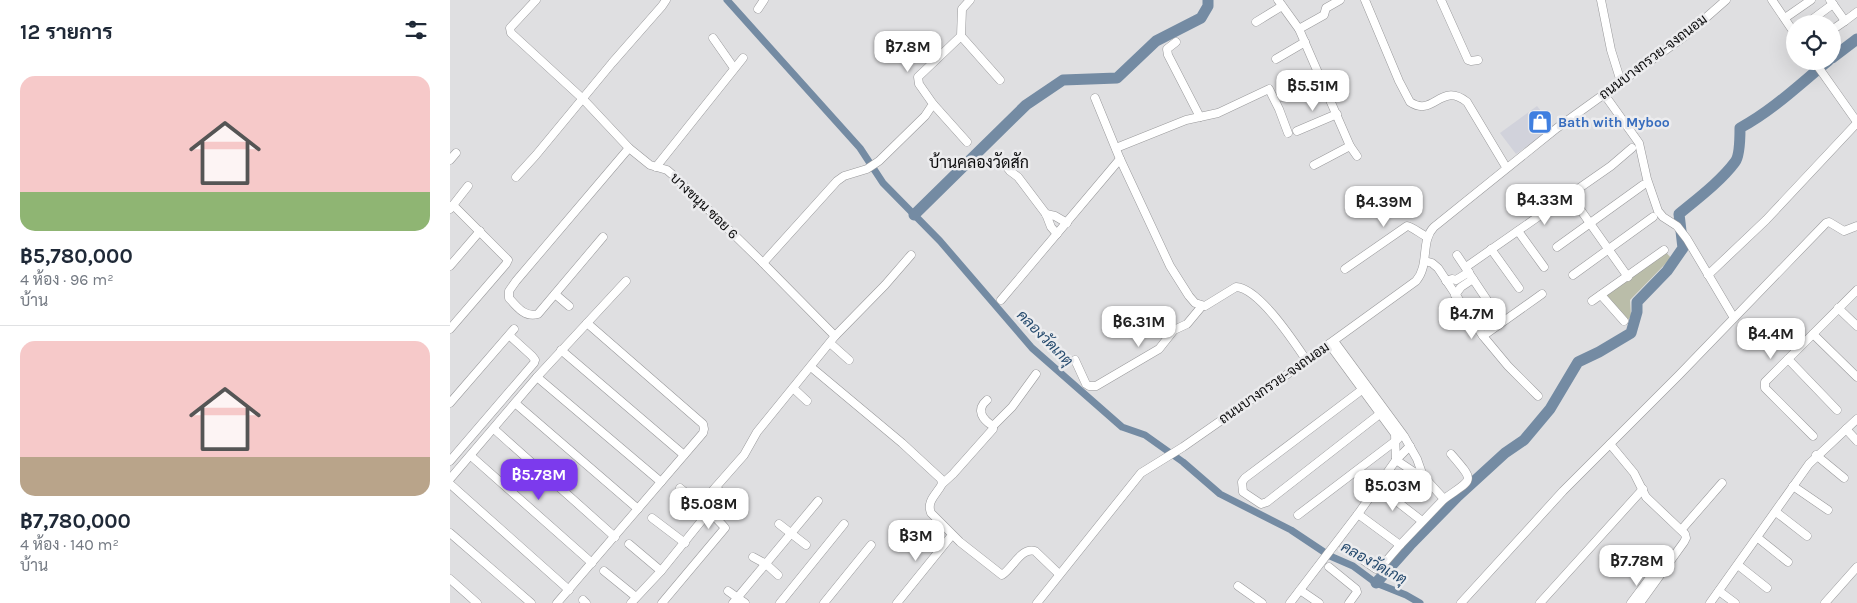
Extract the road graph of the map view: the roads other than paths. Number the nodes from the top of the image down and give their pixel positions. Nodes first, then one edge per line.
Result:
1 (536, 0) edge
2 (666, 0) edge
3 (764, 0) edge
4 (970, 0) edge
5 (1340, 0) edge
6 (1365, 0) edge
7 (1441, 0) edge
8 (1601, 0) edge
9 (1726, 0) edge
10 (1772, 0) edge
11 (1811, 0) edge
12 (1832, 2) edge
13 (1280, 3) edge
14 (758, 9) dead end
15 (1857, 12) edge
16 (1817, 15) edge
17 (1785, 18) joint
18 (1845, 21) junction
19 (1256, 22) dead end
20 (1841, 24) edge
21 (1299, 29) junction
22 (961, 36) junction
23 (713, 38) dead end
24 (1176, 42) dead end
25 (1305, 42) junction
26 (743, 58) dead end
27 (1276, 59) dead end
28 (1478, 60) dead end
29 (734, 68) junction
30 (1820, 70) edge
31 (1322, 79) junction
32 (1000, 80) dead end
33 (1621, 82) junction
34 (1604, 94) junction
35 (1282, 97) dead end
36 (582, 98) junction
37 (1094, 98) dead end
38 (933, 104) junction
39 (1337, 114) junction
40 (1200, 118) junction
41 (1857, 123) edge
42 (1297, 131) dead end
43 (1288, 133) dead end
44 (967, 142) dead end
45 (1350, 146) junction
46 (629, 148) junction
47 (1116, 148) junction
48 (1632, 148) dead end
49 (1357, 156) dead end
50 (1120, 159) junction
51 (1003, 162) dead end
52 (1314, 165) dead end
53 (656, 167) junction
54 (1506, 168) junction
55 (516, 177) dead end
56 (1643, 185) dead end
57 (468, 186) dead end
58 (1570, 195) junction
59 (452, 207) edge
60 (1046, 214) junction
61 (1653, 217) dead end
62 (1067, 223) junction
63 (1590, 223) junction
64 (1857, 226) edge
65 (1518, 231) junction
66 (480, 232) junction
67 (1057, 234) junction
68 (603, 237) dead end
69 (1427, 237) junction
70 (1557, 247) dead end
71 (1491, 249) junction
72 (1608, 250) junction
73 (1664, 250) dead end
74 (911, 255) dead end
75 (1457, 255) dead end
76 (1425, 261) junction
77 (763, 262) junction
78 (450, 266) edge
79 (1544, 268) dead end
80 (1345, 269) dead end
81 (1467, 269) junction
82 (1573, 275) dead end
83 (1708, 275) junction
84 (1628, 277) junction
85 (1473, 279) junction
86 (1456, 280) junction
87 (626, 281) dead end
88 (1446, 281) junction
89 (1461, 287) junction
90 (1519, 288) dead end
91 (1857, 290) edge
92 (555, 294) junction
93 (1542, 294) dead end
94 (1455, 295) junction
95 (1601, 295) junction
96 (1001, 300) dead end
97 (1592, 301) dead end
98 (1489, 303) dead end
99 (569, 306) dead end
100 (1202, 306) junction
101 (1838, 308) junction
102 (1734, 318) junction
103 (1624, 321) dead end
104 (587, 323) junction
105 (1857, 326) edge
106 (450, 329) edge
107 (1812, 334) junction
108 (1483, 336) junction
109 (832, 340) junction
110 (1332, 342) junction
111 (561, 350) junction
112 (1788, 359) junction
113 (849, 360) dead end
114 (1075, 360) dead end
115 (1307, 361) junction
116 (811, 367) junction
117 (1036, 374) dead end
118 (537, 377) junction
119 (1857, 377) edge
120 (1362, 385) junction
121 (793, 388) junction
122 (1538, 396) dead end
123 (986, 400) dead end
124 (807, 401) dead end
125 (450, 403) edge
126 (515, 403) junction
127 (1381, 410) junction
128 (1837, 410) dead end
129 (1857, 419) edge
130 (993, 426) junction
131 (494, 429) junction
132 (1846, 429) junction
133 (1404, 436) junction
134 (1813, 436) dead end
135 (1396, 441) junction
136 (1857, 441) edge
137 (1610, 444) junction
138 (1410, 446) junction
139 (1451, 454) dead end
140 (684, 455) junction
141 (471, 456) junction
142 (1816, 456) junction
143 (1396, 460) junction
144 (450, 461) edge
145 (1423, 476) junction
146 (1844, 478) dead end
147 (450, 480) edge
148 (661, 482) junction
149 (450, 484) edge
150 (942, 484) junction
151 (1722, 484) dead end
152 (1377, 486) junction
153 (1793, 486) junction
154 (716, 487) junction
155 (680, 488) dead end
156 (1643, 489) junction
157 (1444, 498) junction
158 (727, 500) dead end
159 (818, 501) dead end
160 (638, 509) junction
161 (1828, 510) dead end
162 (1776, 512) junction
163 (1358, 514) junction
164 (1298, 515) dead end
165 (652, 518) dead end
166 (1422, 521) junction
167 (779, 524) dead end
168 (844, 524) dead end
169 (1682, 529) junction
170 (792, 532) junction
171 (450, 533) edge
172 (952, 535) junction
173 (1807, 536) dead end
174 (615, 537) junction
175 (1758, 538) junction
176 (629, 544) dead end
177 (685, 544) junction
178 (871, 544) dead end
179 (806, 545) dead end
180 (1400, 545) junction
181 (1344, 547) dead end
182 (753, 557) dead end
183 (1788, 562) dead end
184 (592, 563) junction
185 (766, 564) junction
186 (1738, 565) junction
187 (1329, 567) dead end
188 (1857, 567) edge
189 (604, 571) dead end
190 (661, 571) junction
191 (1059, 574) junction
192 (778, 575) dead end
193 (1652, 575) dead end
194 (450, 579) edge
195 (1238, 586) dead end
196 (1767, 588) dead end
197 (569, 590) junction
198 (1300, 590) junction
199 (728, 591) dead end
200 (1719, 591) junction
201 (634, 600) edge
202 (735, 600) edge
203 (662, 602) edge
204 (477, 603) edge
205 (531, 603) edge
206 (557, 603) edge
207 (745, 603) edge
208 (780, 603) edge
209 (824, 603) edge
210 (897, 603) edge
211 (1036, 603) edge
212 (1262, 603) edge
213 (1290, 603) edge
214 (1319, 603) edge
215 (1349, 603) edge
216 (1461, 603) edge
217 (1540, 603) edge
218 (1631, 603) edge
219 (1640, 603) edge
220 (1710, 603) edge
221 (1735, 603) edge
222 (1825, 603) edge

1 - 36 street, บางขนุน ซอย 6
2 - 36 street
3 - 14 street
4 - 22 street
5 - 21 street
6 - 54 street
7 - 28 street
8 - 33 street
9 - 33 street, ถนนบางกรวย-จงถนอม
10 - 17 street
11 - 17 street
12 - 16 street
12 - 18 street
13 - 19 street
13 - 21 street
15 - 18 street
18 - 20 street
21 - 25 street
22 - 32 street
22 - 38 street
23 - 29 street
24 - 40 street
25 - 27 street
25 - 31 street
26 - 29 street
29 - 53 street
30 - 41 street
31 - 35 street
31 - 39 street
33 - 34 street, ถนนบางกรวย-จงถนอม
34 - 54 street, ถนนบางกรวย-จงถนอม
34 - 83 street
36 - 46 street, บางขนุน ซอย 6
36 - 55 street
37 - 47 street
38 - 44 street
38 - 77 street
39 - 42 street
39 - 45 street
40 - 43 street
40 - 47 street
41 - 83 street
45 - 49 street
45 - 52 street
46 - 53 street, บางขนุน ซอย 6
46 - 92 street
47 - 50 street
48 - 58 street
50 - 62 street
50 - 100 street
51 - 60 street
53 - 77 street, บางขนุน ซอย 6
54 - 69 street, ถนนบางกรวย-จงถนอม
56 - 63 street
57 - 59 street
58 - 63 street
58 - 65 street
59 - 66 street
60 - 62 street
60 - 67 street
61 - 72 street
62 - 67 street
63 - 70 street
63 - 72 street
64 - 102 street
65 - 71 street
65 - 79 street
66 - 78 street
66 - 106 street
67 - 96 street
68 - 92 street
69 - 76 street, ถนนบางกรวย-จงถนอม
69 - 80 street
71 - 81 street
71 - 90 street
72 - 82 street
72 - 84 street
73 - 84 street
74 - 109 street
75 - 81 street
76 - 88 street
76 - 110 street, ถนนบางกรวย-จงถนอม
77 - 109 street, บางขนุน ซอย 6
81 - 85 street
81 - 86 street
83 - 102 street
84 - 95 street
85 - 89 street
85 - 98 street
86 - 88 street
86 - 89 street
87 - 104 street
88 - 94 street
89 - 94 street
91 - 101 street
92 - 99 street
93 - 108 street
94 - 108 street
95 - 97 street
95 - 103 street
100 - 114 street
100 - 115 street
101 - 105 street
101 - 107 street
102 - 137 street
104 - 111 street
104 - 140 street
107 - 112 street
107 - 119 street
108 - 122 street
109 - 113 street, บางขนุน ซอย 6
109 - 116 street
110 - 115 street, ถนนบางกรวย-จงถนอม
110 - 120 street
111 - 118 street
111 - 140 street
112 - 128 street
112 - 134 street
115 - 191 street, ถนนบางกรวย-จงถนอม
116 - 121 street
116 - 150 street
117 - 130 street
118 - 126 street
118 - 148 street
120 - 127 street
120 - 127 street
121 - 124 street
121 - 154 street
123 - 130 street
125 - 144 street
126 - 131 street
126 - 160 street
127 - 133 street
127 - 135 street
129 - 132 street
130 - 150 street
131 - 141 street
131 - 174 street
132 - 136 street
132 - 142 street
133 - 135 street
133 - 138 street
135 - 143 street
135 - 164 street
137 - 156 street
137 - 216 street
138 - 143 street
138 - 145 street
139 - 157 street
140 - 148 street
141 - 147 street
141 - 184 street
142 - 146 street
142 - 153 street
143 - 145 street
143 - 152 street
145 - 157 street
148 - 160 street
149 - 197 street
150 - 172 street
151 - 169 street
152 - 163 street
152 - 166 street
153 - 161 street
153 - 162 street
154 - 158 street
154 - 203 street
155 - 177 street
156 - 169 street
156 - 217 street
157 - 166 street
159 - 170 street
160 - 174 street
162 - 173 street
162 - 175 street
163 - 180 street
163 - 198 street
165 - 177 street
166 - 180 street
167 - 170 street
168 - 208 street
169 - 219 street
170 - 179 street
170 - 185 street
171 - 205 street
172 - 191 street
172 - 210 street
174 - 184 street
175 - 183 street
175 - 186 street
176 - 190 street
177 - 190 street
178 - 209 street
180 - 181 street
182 - 185 street
184 - 197 street
185 - 192 street
185 - 202 street
186 - 196 street
186 - 200 street
187 - 215 street
188 - 222 street
189 - 201 street
190 - 201 street
191 - 211 street, ถนนบางกรวย-จงถนอม
193 - 218 street
194 - 204 street
195 - 212 street
197 - 206 street
198 - 213 street
198 - 214 street
199 - 202 street
200 - 220 street
200 - 221 street
202 - 207 street

